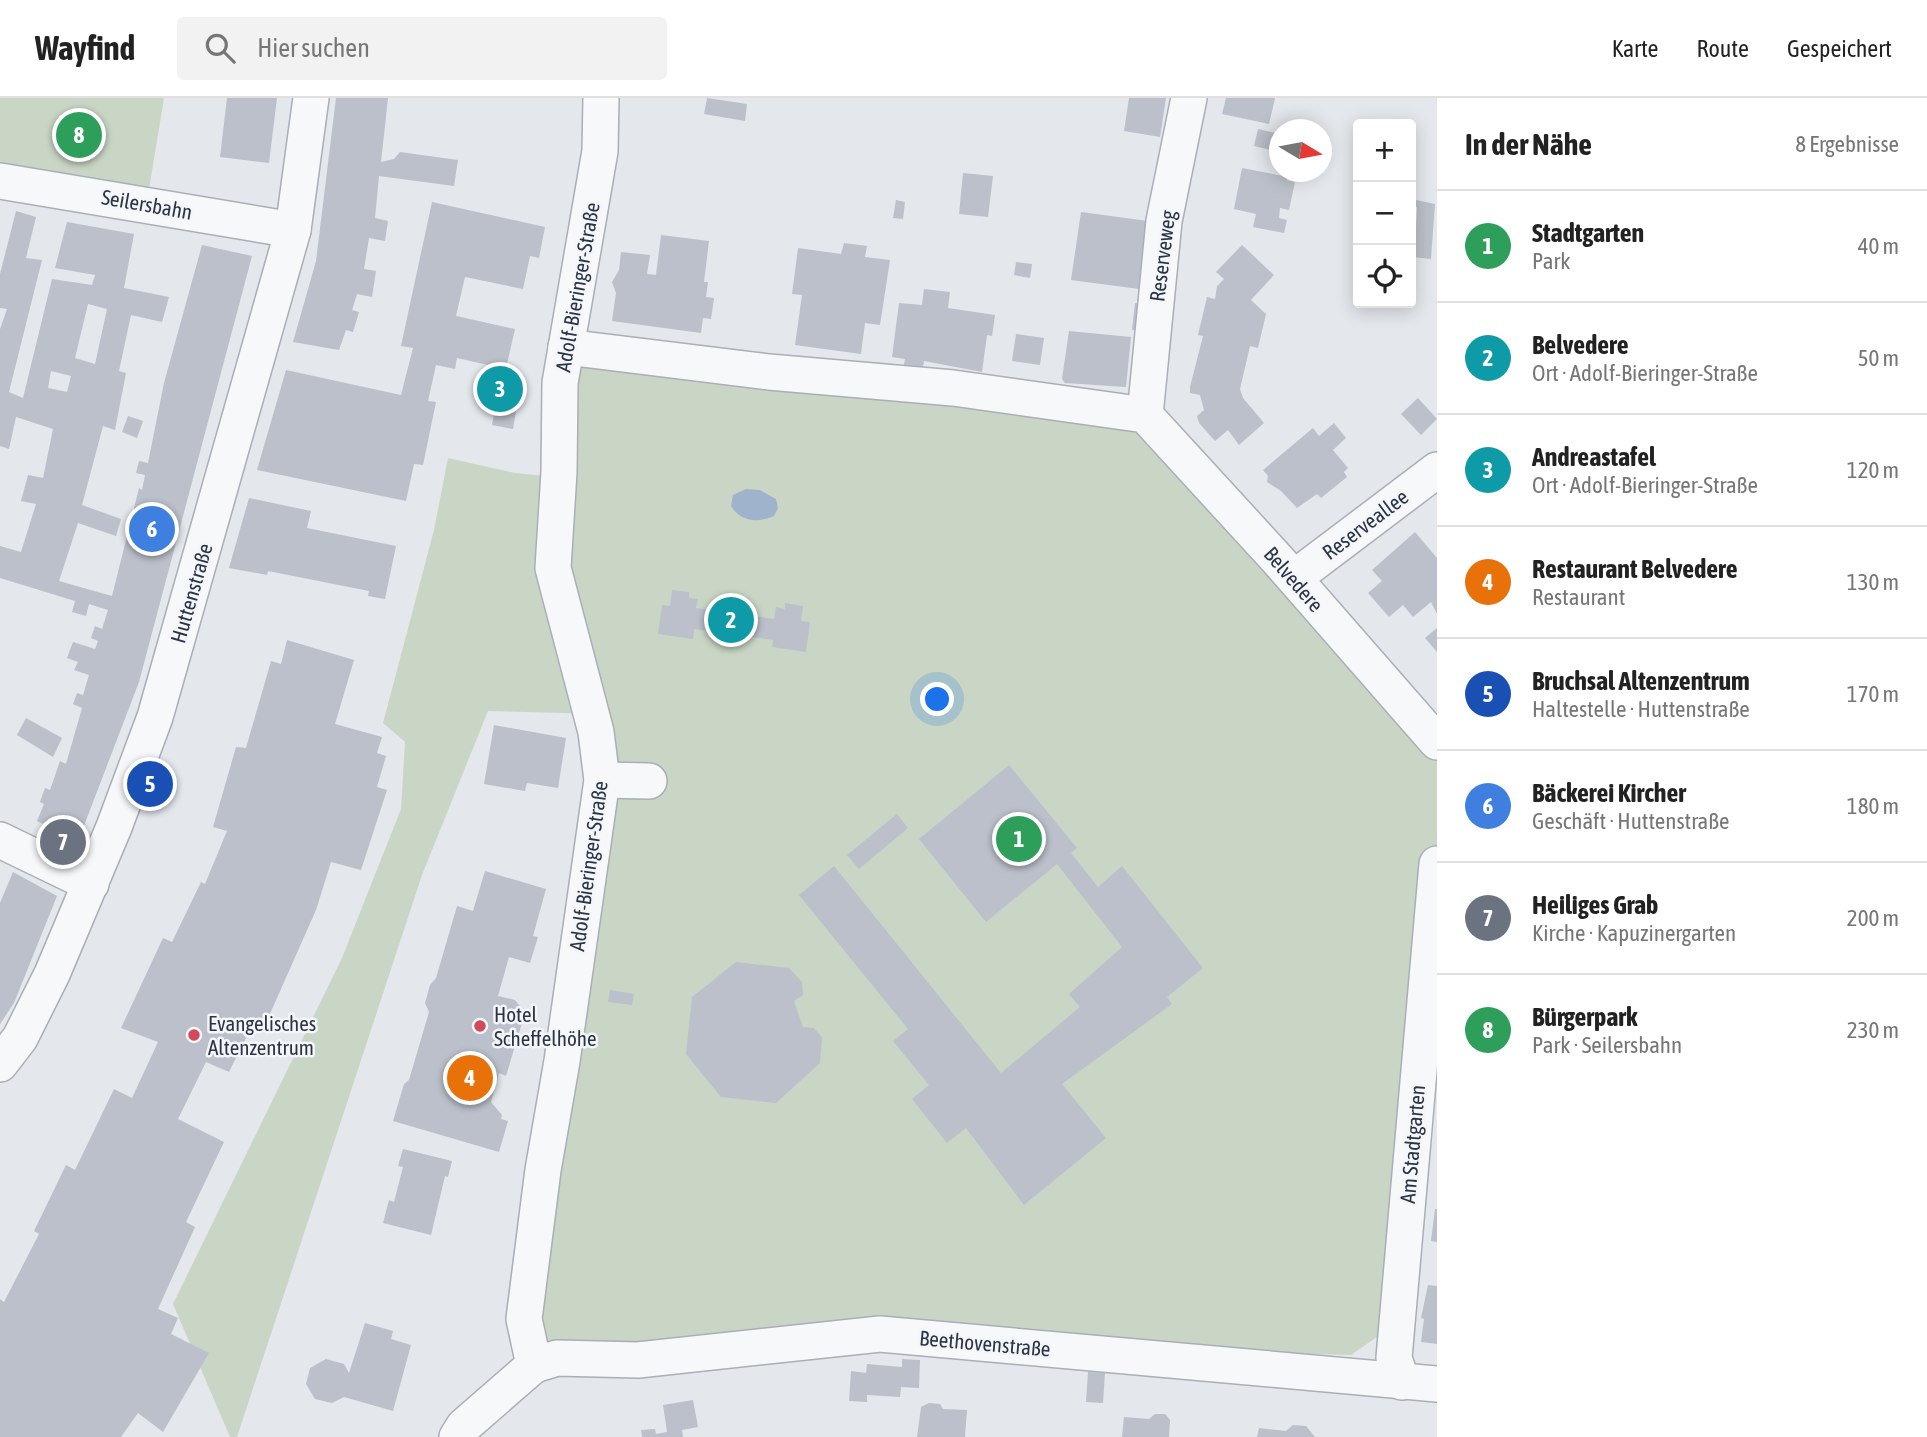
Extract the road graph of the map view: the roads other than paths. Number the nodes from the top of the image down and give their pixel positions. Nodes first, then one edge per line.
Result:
1 (311, 98) edge
2 (601, 98) edge
3 (1189, 98) edge
4 (0, 181) edge
5 (293, 230) junction
6 (566, 347) junction
7 (1146, 415) junction
8 (1437, 470) edge
9 (1294, 578) junction
10 (1437, 742) edge
11 (602, 780) junction
12 (649, 781) dead end
13 (0, 840) edge
14 (1437, 864) edge
15 (91, 884) junction
16 (0, 1064) edge
17 (534, 1365) junction
18 (1402, 1382) junction
19 (1437, 1384) edge
20 (457, 1437) edge

1 - 5 street, Huttenstraße
2 - 6 street, Adolf-Bieringer-Straße
3 - 7 street, Reserveweg
4 - 5 street, Seilersbahn
5 - 15 street, Huttenstraße
6 - 7 street
6 - 11 street, Adolf-Bieringer-Straße
7 - 9 street, Belvedere
8 - 9 street, Reserveallee
9 - 10 street, Belvedere
11 - 12 street
11 - 17 street, Adolf-Bieringer-Straße
13 - 15 street
14 - 18 street, Am Stadtgarten
15 - 16 street, Huttenstraße
17 - 18 street, Beethovenstraße
17 - 20 street
18 - 19 street, Beethovenstraße

